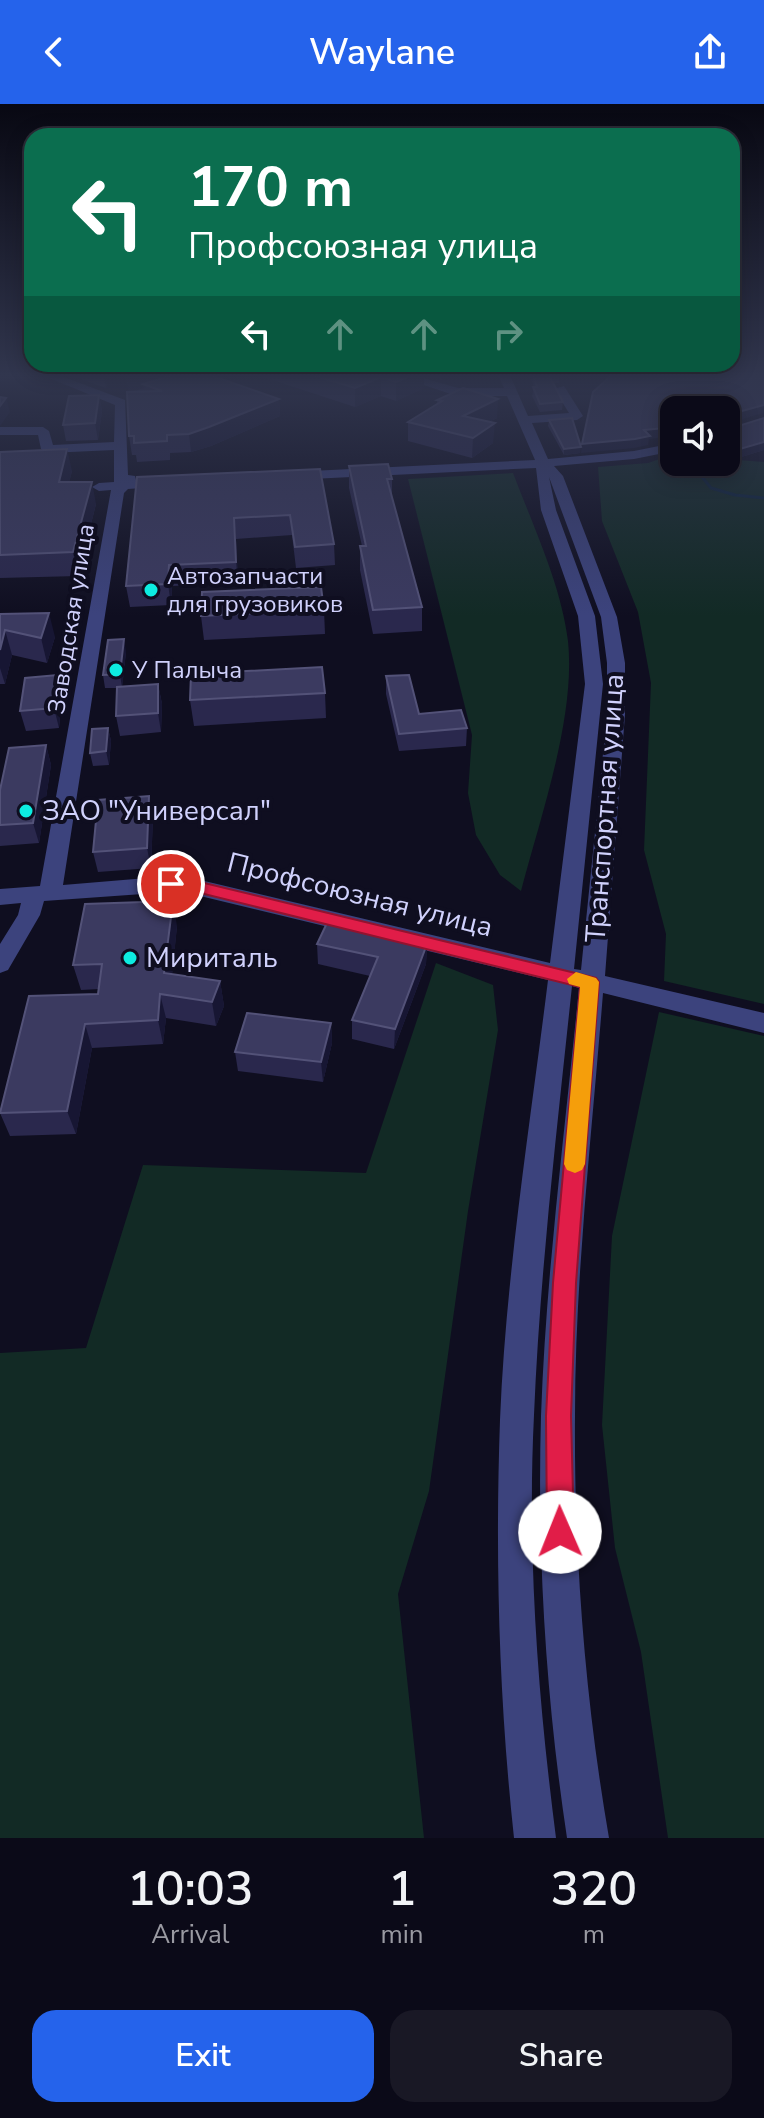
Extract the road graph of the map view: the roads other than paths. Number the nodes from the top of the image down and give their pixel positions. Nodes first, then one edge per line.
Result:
1 (122, 454) edge
2 (538, 454) edge
3 (639, 454) edge
4 (543, 463) junction
5 (140, 471) dead end
6 (281, 473) edge
7 (122, 481) junction
8 (178, 481) edge
9 (100, 482) dead end
10 (42, 894) junction
11 (0, 897) edge
12 (0, 964) edge
13 (575, 979) junction
14 (764, 1023) edge
15 (535, 1838) edge
16 (588, 1838) edge

1 - 7 street, Заводская улица
2 - 4 street, Транспортная улица
3 - 4 street
4 - 6 street
4 - 13 street, Транспортная улица
4 - 13 street, Транспортная улица
5 - 7 street
7 - 8 street
7 - 9 street
7 - 10 street, Заводская улица
10 - 11 street, Профсоюзная улица
10 - 12 street, Заводская улица
10 - 13 street, Профсоюзная улица
13 - 14 street, Профсоюзная улица
13 - 15 street, Транспортная улица
13 - 16 street, Транспортная улица

